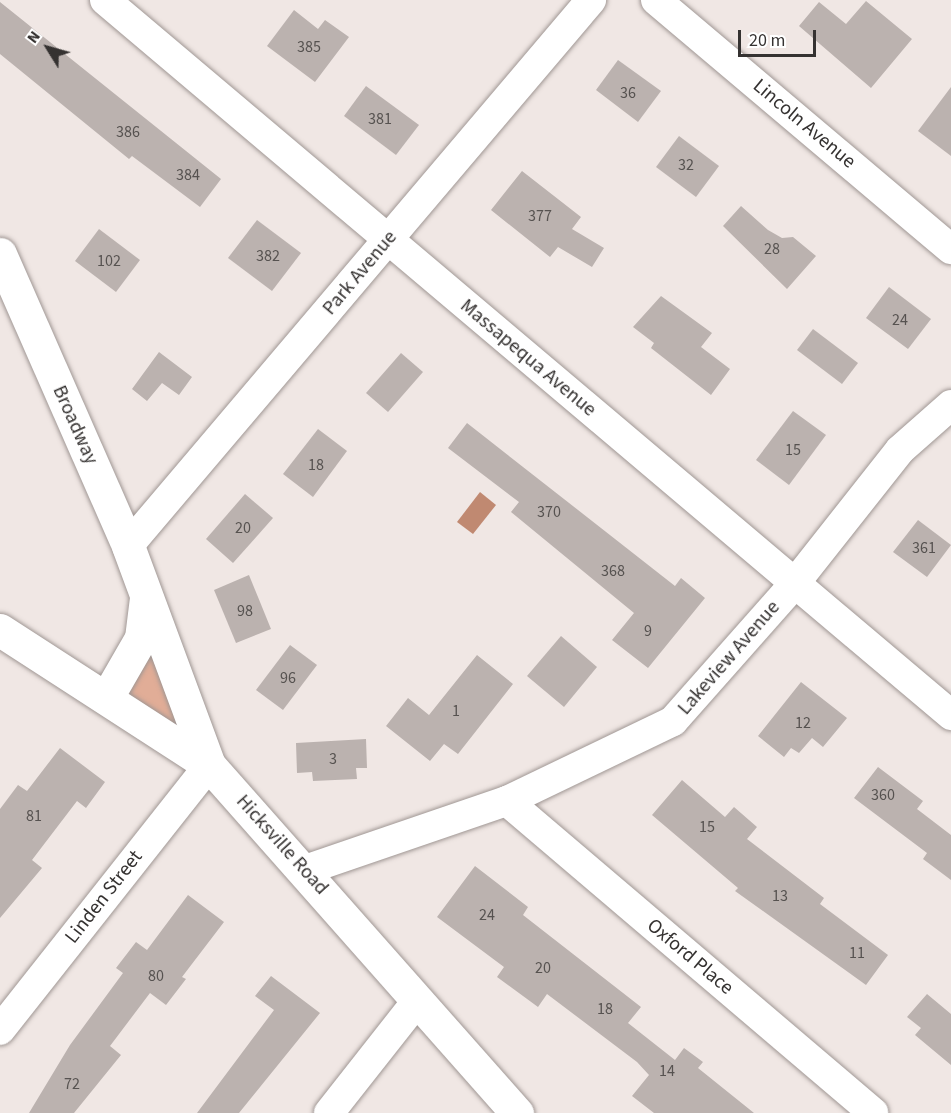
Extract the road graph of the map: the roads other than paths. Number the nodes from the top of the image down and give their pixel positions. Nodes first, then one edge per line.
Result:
1 (105, 0) edge
2 (591, 0) edge
3 (656, 0) edge
4 (388, 240) junction
5 (951, 249) edge
6 (0, 254) edge
7 (951, 405) edge
8 (128, 546) junction
9 (795, 583) junction
10 (146, 596) junction
11 (0, 630) edge
12 (107, 697) junction
13 (951, 715) edge
14 (209, 765) junction
15 (507, 801) junction
16 (305, 870) junction
17 (417, 1000) junction
18 (0, 1030) edge
19 (329, 1113) edge
20 (517, 1113) edge
21 (873, 1113) edge

1 - 4 street, Massapequa Avenue
2 - 4 street, Park Avenue
3 - 5 street, Lincoln Avenue
4 - 8 street, Park Avenue
4 - 9 street, Massapequa Avenue
6 - 8 main road, Broadway
7 - 9 street, Lakeview Avenue
8 - 10 main road, Broadway
9 - 13 street, Massapequa Avenue
9 - 15 street, Lakeview Avenue
10 - 12 main road, Broadway
10 - 14 main road, Broadway
11 - 12 main road, Hicksville Road
12 - 14 main road, Hicksville Road
14 - 16 main road, Hicksville Road
14 - 18 street, Linden Street
15 - 16 street, Lakeview Avenue
15 - 21 street, Oxford Place
16 - 17 main road, Hicksville Road
17 - 19 street
17 - 20 main road, Hicksville Road

